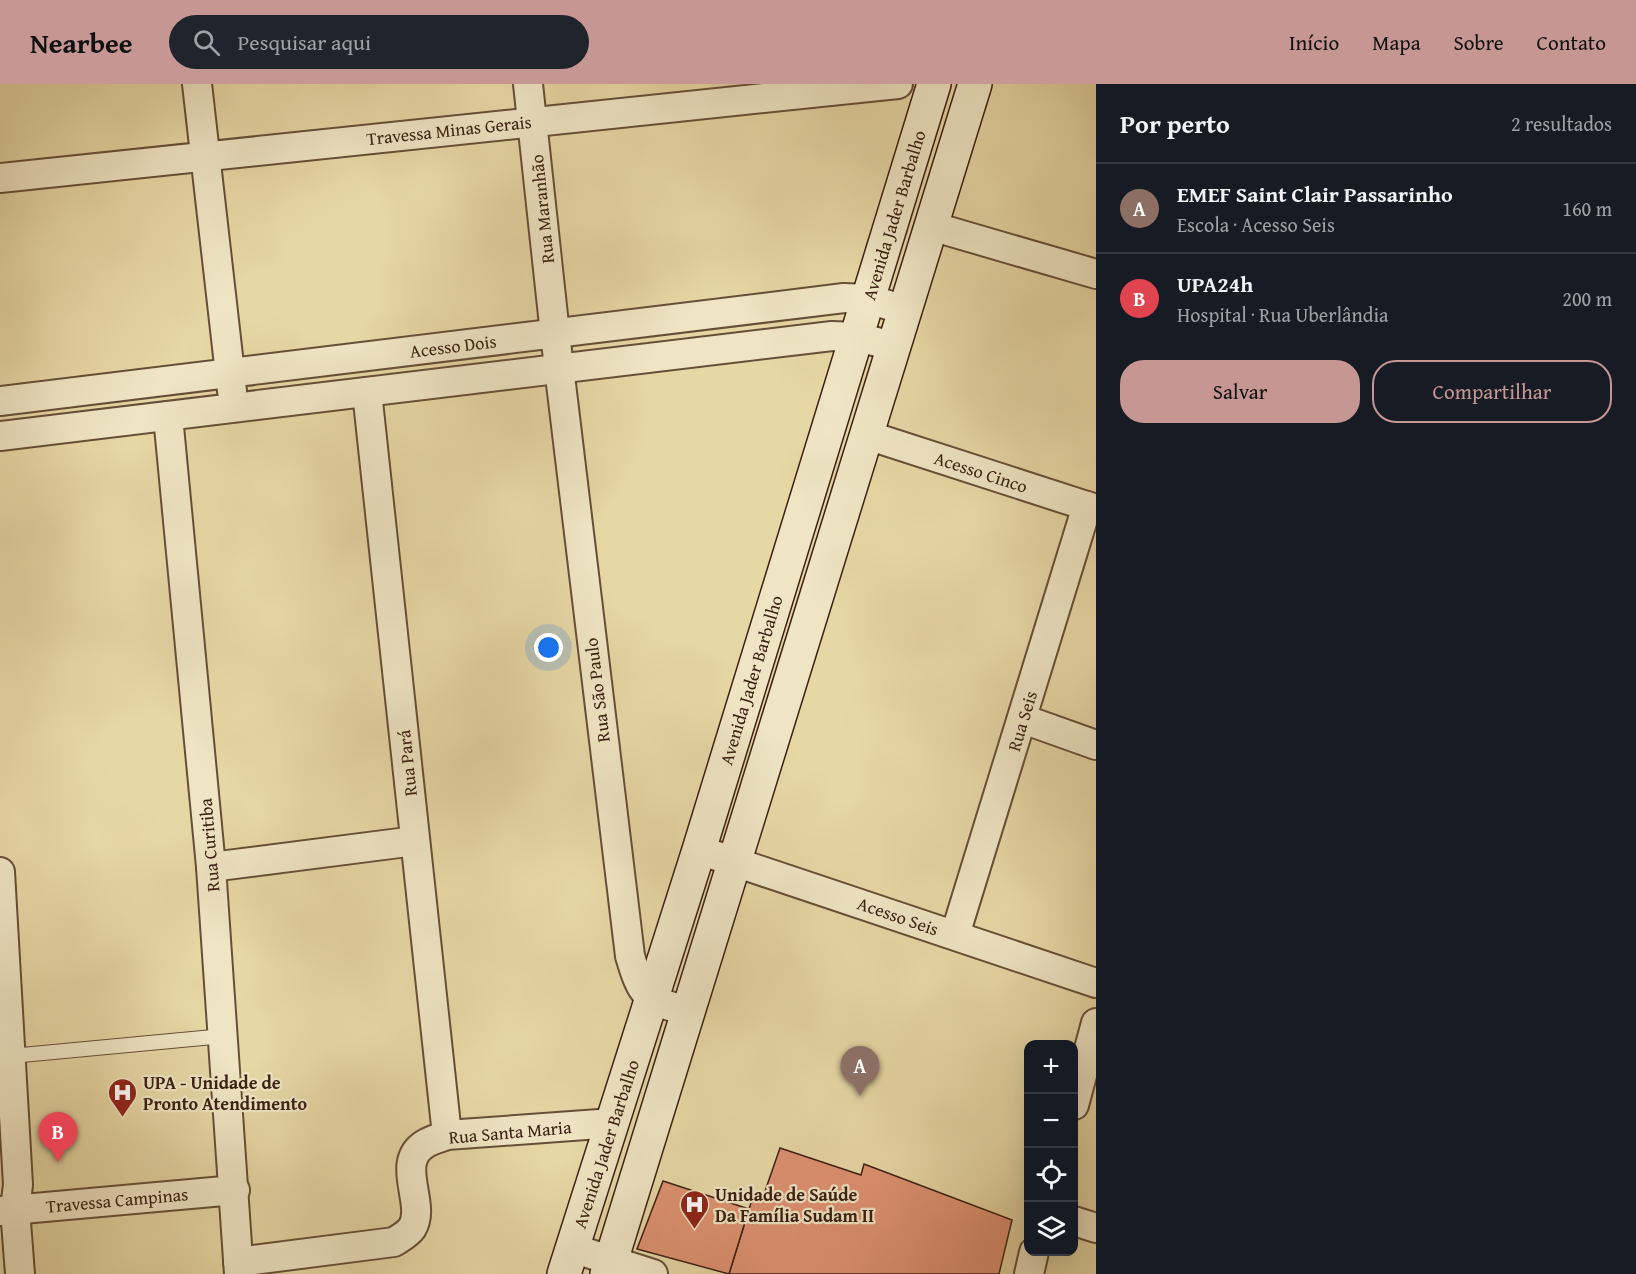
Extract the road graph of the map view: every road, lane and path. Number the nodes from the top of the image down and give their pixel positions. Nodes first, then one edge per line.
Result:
1 (197, 84) edge
2 (528, 84) edge
3 (898, 84) edge
4 (934, 84) edge
5 (975, 84) edge
6 (532, 121) junction
7 (205, 156) junction
8 (0, 178) edge
9 (931, 226) junction
10 (1096, 274) edge
11 (868, 299) junction
12 (905, 310) junction
13 (555, 334) junction
14 (856, 337) junction
15 (894, 346) junction
16 (559, 369) junction
17 (230, 373) junction
18 (366, 392) junction
19 (0, 401) edge
20 (234, 408) junction
21 (168, 416) junction
22 (867, 435) junction
23 (0, 436) edge
24 (1091, 507) edge
25 (1023, 719) junction
26 (1096, 745) edge
27 (416, 841) junction
28 (699, 850) junction
29 (736, 861) junction
30 (212, 867) junction
31 (0, 872) edge
32 (955, 935) junction
33 (1096, 983) edge
34 (652, 1001) junction
35 (689, 1012) junction
36 (1096, 1023) edge
37 (224, 1036) junction
38 (11, 1056) junction
39 (1077, 1094) edge
40 (614, 1123) junction
41 (447, 1135) junction
42 (235, 1190) junction
43 (7, 1210) edge
44 (1078, 1222) edge
45 (1096, 1228) edge
46 (1033, 1256) edge
47 (568, 1261) edge
48 (238, 1268) edge
49 (609, 1268) edge
50 (20, 1274) edge
51 (653, 1274) edge
52 (1029, 1274) edge

1 - 7 street
2 - 6 street, Rua Maranhão
3 - 6 street, Travessa Minas Gerais
4 - 11 main road, Avenida Jader Barbalho
5 - 9 main road
6 - 7 street, Travessa Minas Gerais
6 - 13 street, Rua Maranhão
7 - 8 street, Travessa Minas Gerais
7 - 17 street
9 - 10 street
9 - 12 main road
11 - 12 street, Acesso Dois
11 - 13 street, Acesso Dois
11 - 14 main road, Avenida Jader Barbalho
12 - 15 main road
13 - 16 street, Rua São Paulo
13 - 17 street, Acesso Dois
14 - 15 street, Acesso Dois
14 - 16 street, Acesso Dois
14 - 28 main road, Avenida Jader Barbalho
15 - 22 main road
16 - 18 street, Acesso Dois
16 - 34 street, Rua São Paulo
17 - 19 street, Acesso Dois
17 - 20 street
18 - 20 street, Acesso Dois
18 - 27 street, Rua Pará
20 - 21 street, Acesso Dois
21 - 23 street, Acesso Dois
21 - 30 street, Rua Curitiba
22 - 24 street, Acesso Cinco
22 - 29 main road
24 - 25 street, Rua Seis
25 - 26 street
25 - 32 street, Rua Seis
27 - 30 street
27 - 41 street, Rua Pará
28 - 29 street, Acesso Seis
28 - 34 main road, Avenida Jader Barbalho
29 - 32 street, Acesso Seis
29 - 35 main road
30 - 37 street, Rua Curitiba
31 - 38 street
32 - 33 street, Acesso Seis
34 - 35 street
34 - 40 main road, Avenida Jader Barbalho
35 - 49 main road
36 - 39 street
37 - 38 lane
37 - 42 street, Rua Curitiba
38 - 43 street
40 - 41 street, Rua Santa Maria
40 - 47 main road, Avenida Jader Barbalho
41 - 48 street, Rua Santa Maria
42 - 43 street, Travessa Campinas
42 - 48 street, Rua Curitiba
43 - 50 street
44 - 45 street
46 - 52 street
47 - 49 street
49 - 51 street

